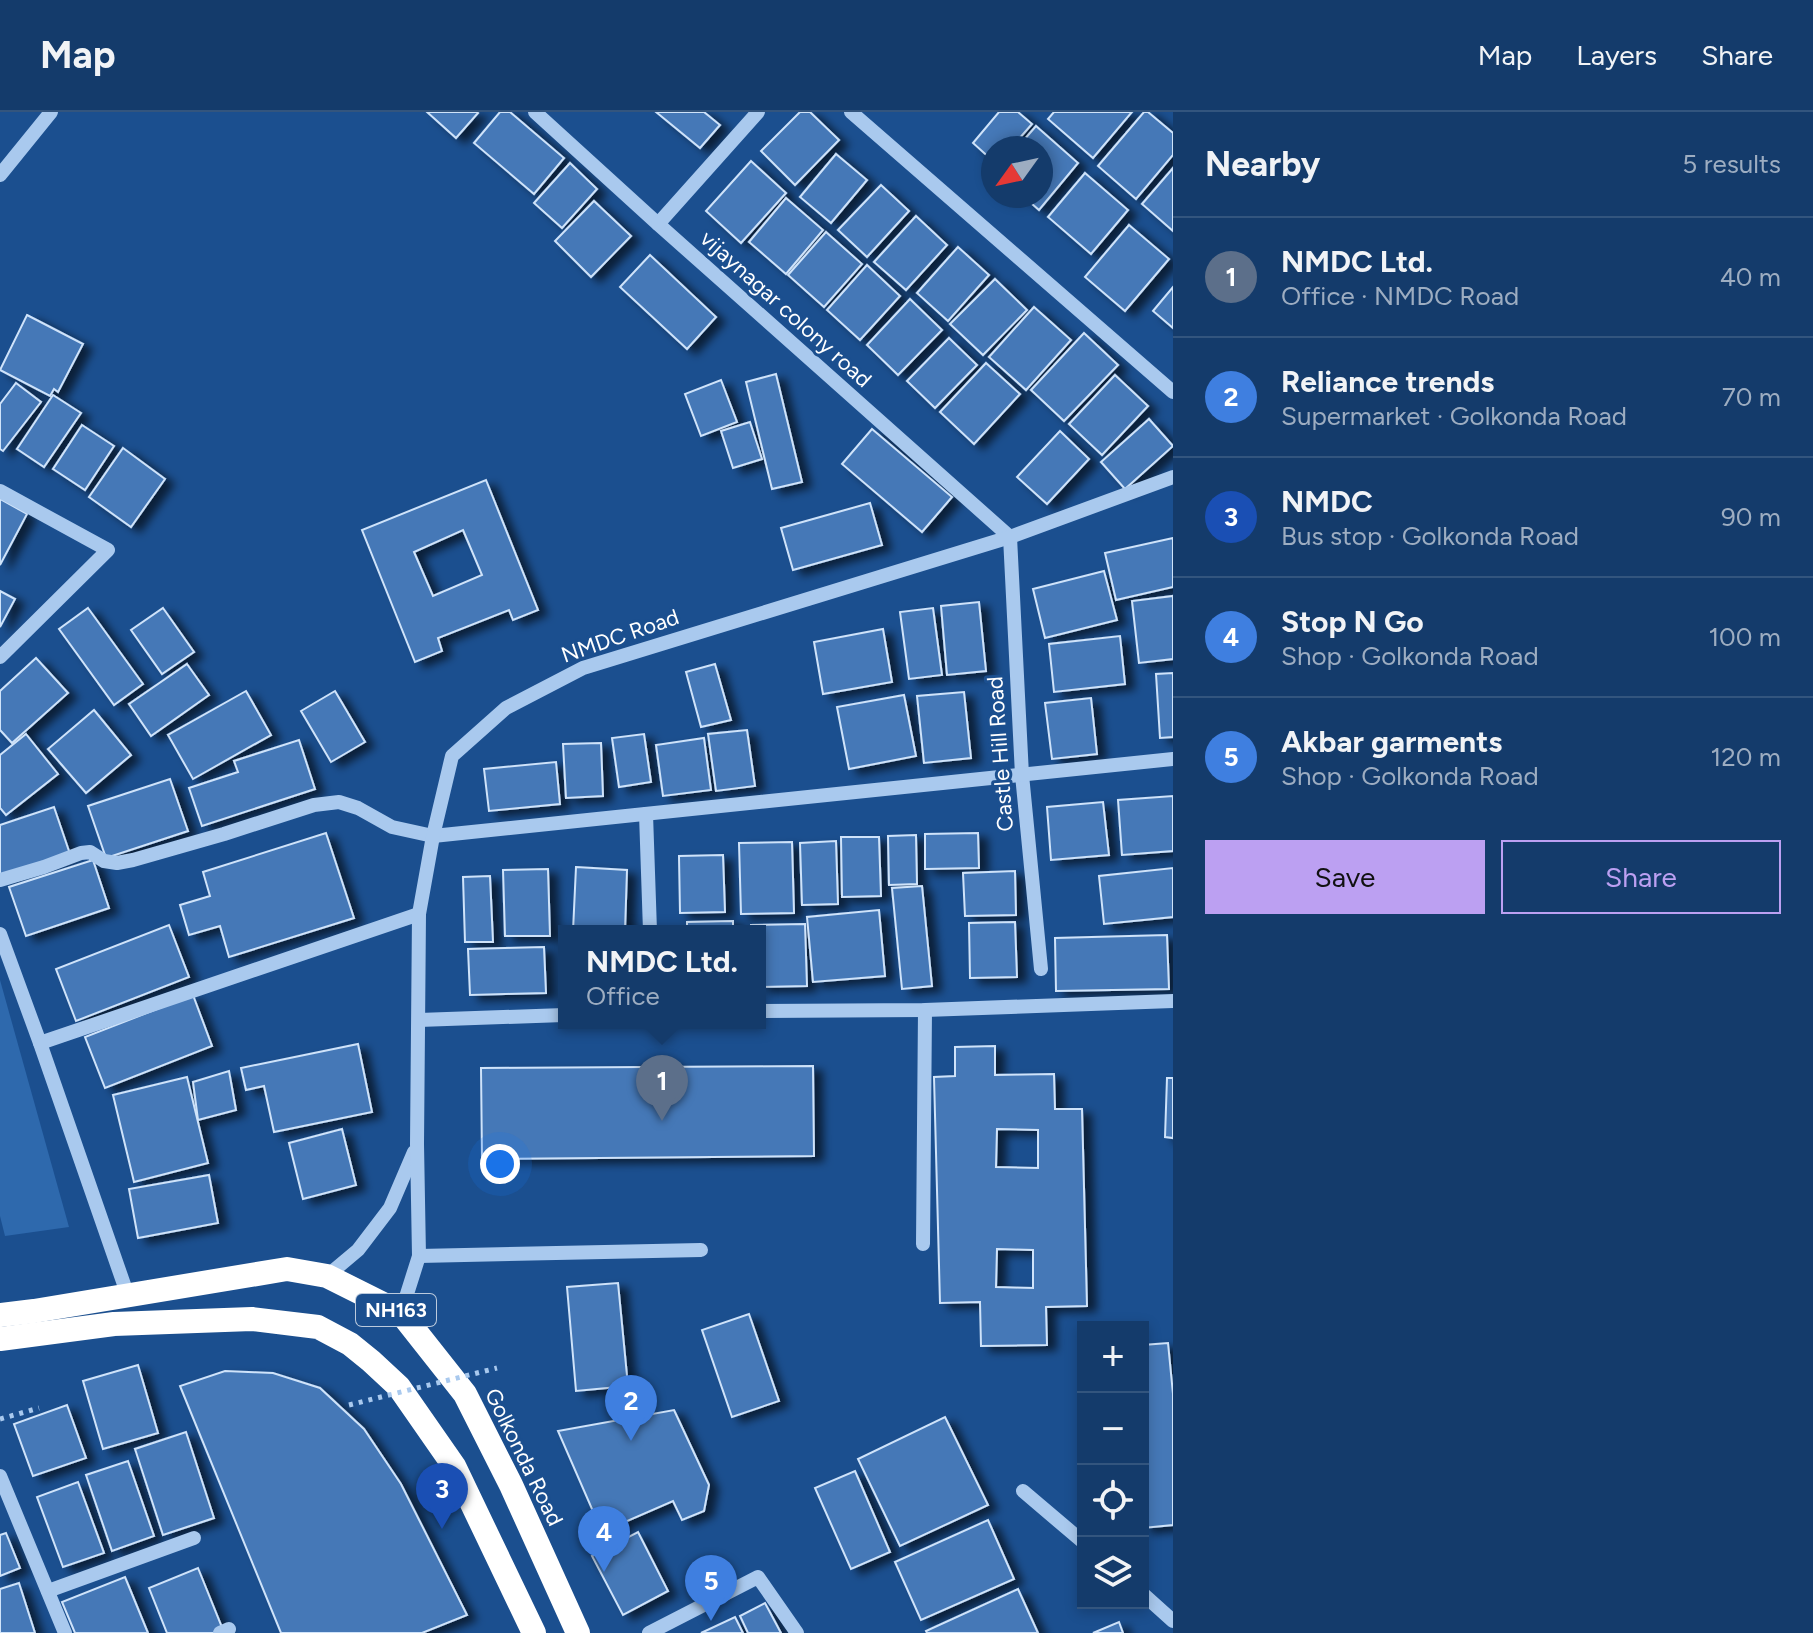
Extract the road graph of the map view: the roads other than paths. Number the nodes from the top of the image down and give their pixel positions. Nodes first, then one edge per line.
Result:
1 (51, 112) edge
2 (535, 112) edge
3 (758, 112) edge
4 (851, 112) edge
5 (0, 175) edge
6 (658, 224) junction
7 (1173, 392) edge
8 (1173, 477) edge
9 (0, 491) edge
10 (1010, 537) junction
11 (0, 657) edge
12 (1173, 759) edge
13 (1022, 775) junction
14 (646, 814) junction
15 (433, 836) junction
16 (0, 880) edge
17 (419, 914) junction
18 (650, 925) edge
19 (0, 934) edge
20 (1041, 969) dead end
21 (1173, 1001) edge
22 (925, 1010) junction
23 (766, 1011) edge
24 (558, 1015) edge
25 (419, 1020) junction
26 (40, 1043) junction
27 (417, 1144) junction
28 (923, 1244) dead end
29 (701, 1250) dead end
30 (419, 1256) junction
31 (327, 1276) junction
32 (128, 1296) junction
33 (401, 1313) junction
34 (0, 1315) edge
35 (35, 1323) junction
36 (0, 1339) edge
37 (0, 1476) edge
38 (1023, 1491) dead end
39 (1077, 1537) edge
40 (194, 1538) dead end
41 (48, 1591) junction
42 (1149, 1599) edge
43 (1173, 1621) edge
44 (65, 1633) edge
45 (534, 1633) edge
46 (578, 1633) edge
47 (649, 1633) edge
48 (797, 1633) edge

1 - 5 street
2 - 6 street, vijaynagar colony road
3 - 6 street
4 - 7 street
6 - 10 street, vijaynagar colony road
8 - 10 street, NMDC Road
9 - 11 street
10 - 13 street, Castle Hill Road
10 - 15 street, NMDC Road
12 - 13 street
13 - 14 street
13 - 20 street, Castle Hill Road
14 - 15 street
14 - 18 street
15 - 16 street
15 - 17 street, NMDC Road
17 - 25 street, NMDC Road
17 - 26 street
19 - 26 street
21 - 22 street
22 - 23 street
22 - 28 street
24 - 25 street
25 - 27 street, NMDC Road
26 - 32 street
27 - 30 street, NMDC Road
27 - 31 street
29 - 30 street
30 - 33 street, NMDC Road
31 - 32 highway, Golkonda Road / NH163
31 - 33 highway, Golkonda Road / NH163
32 - 35 highway, Golkonda Road / NH163
33 - 46 highway, Golkonda Road / NH163
34 - 35 highway, NH163
35 - 36 highway, NH163
35 - 45 highway, NH163
37 - 41 street
38 - 39 street
40 - 41 street
41 - 44 street
42 - 43 street
47 - 48 street

